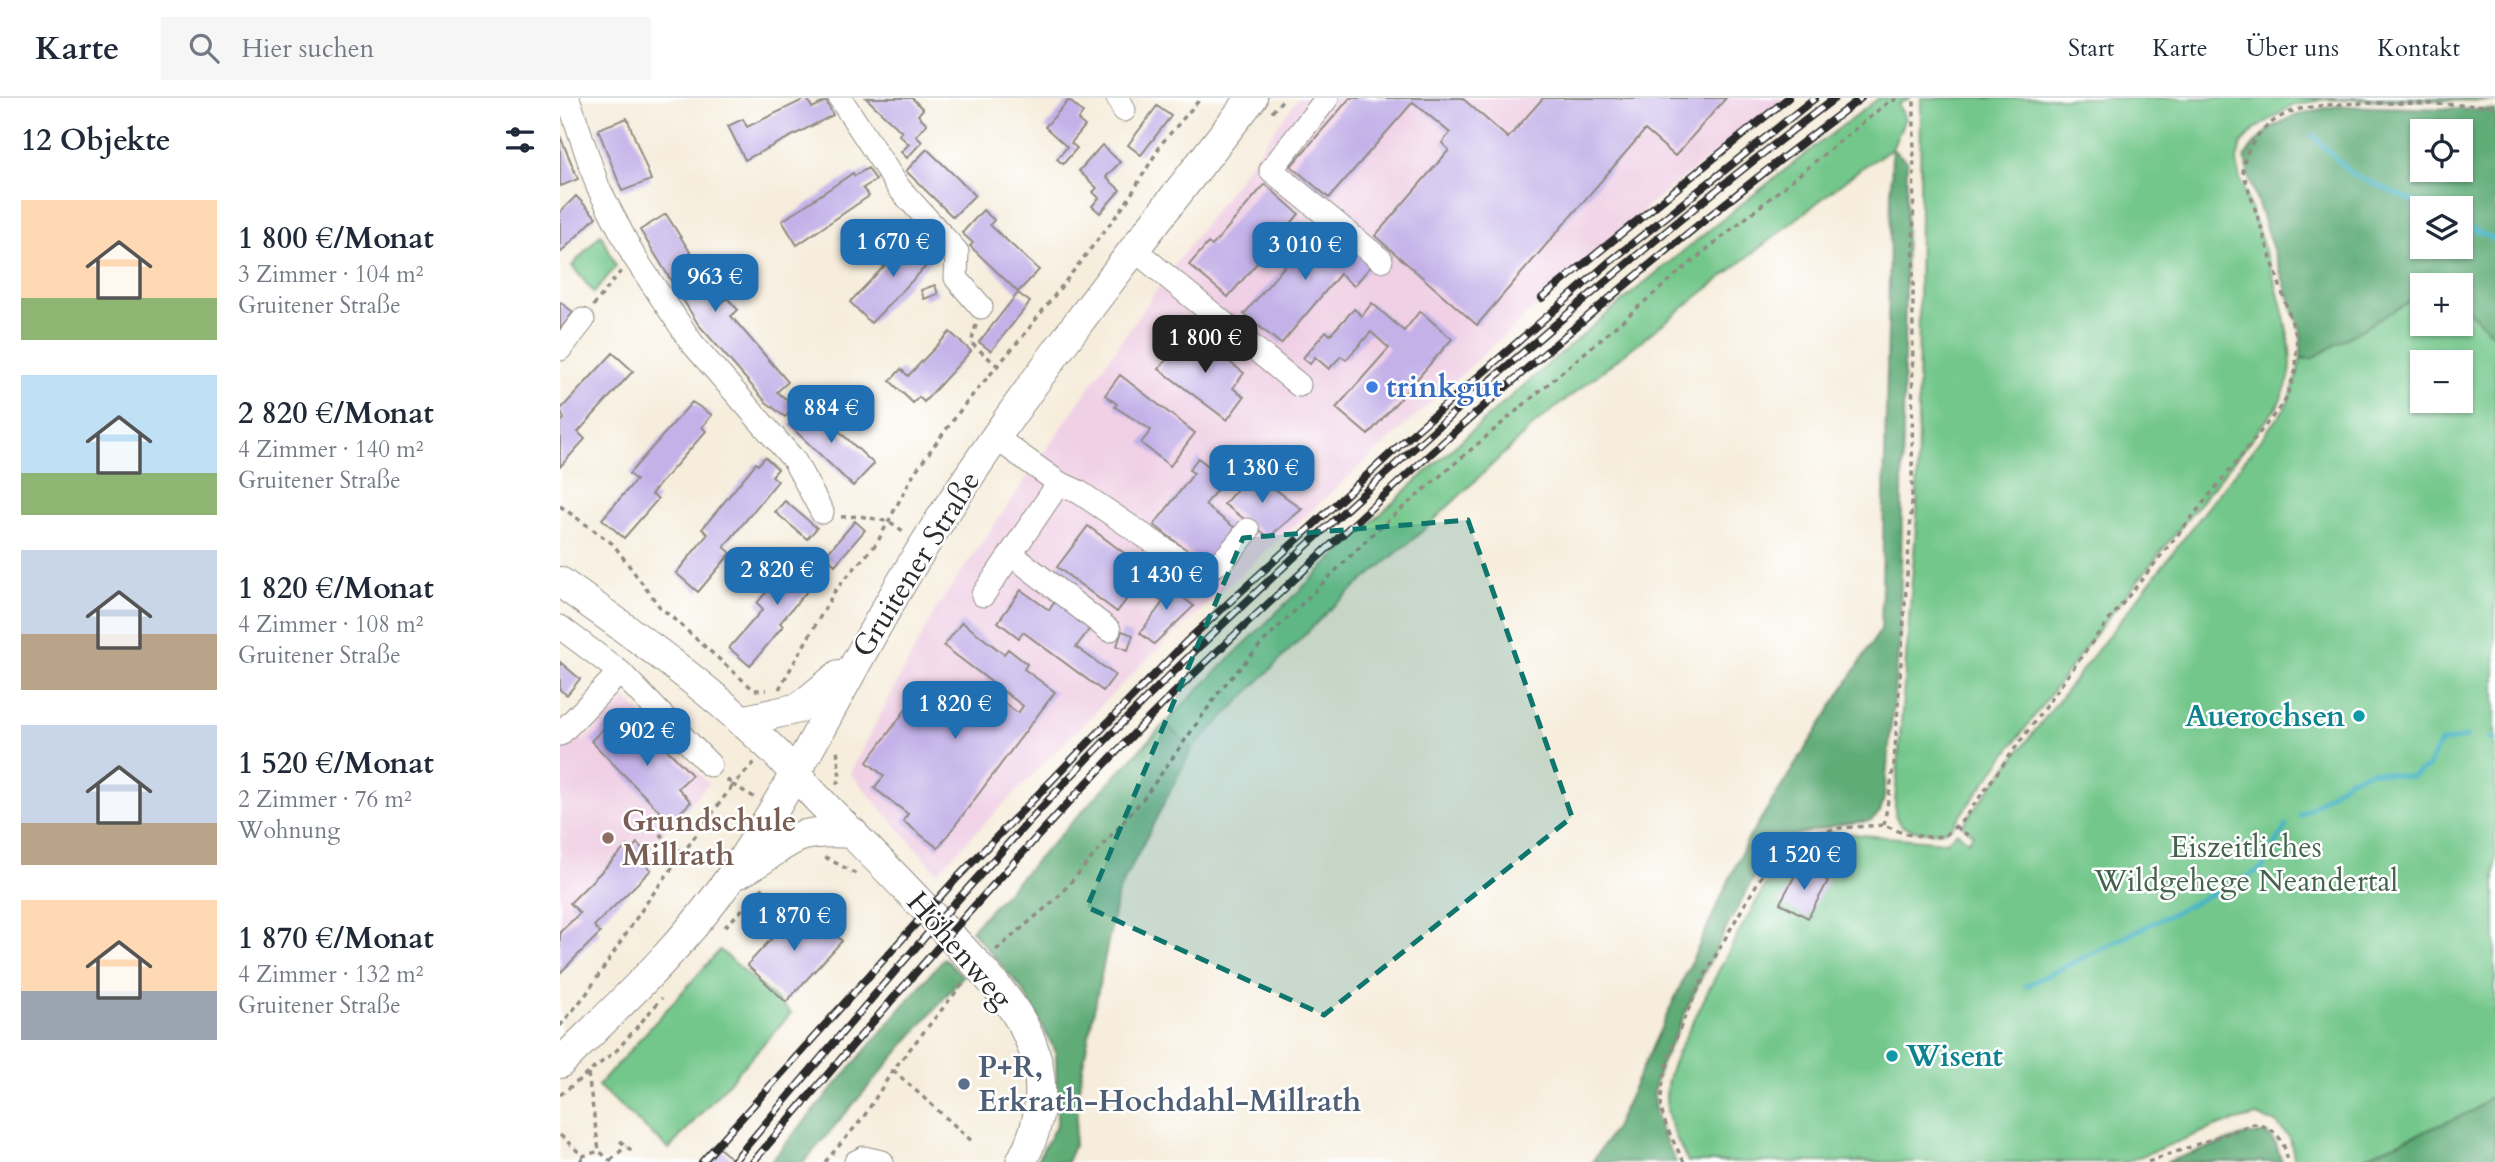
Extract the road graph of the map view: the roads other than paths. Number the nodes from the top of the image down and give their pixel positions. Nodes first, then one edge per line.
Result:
1 (568, 98) edge
2 (840, 98) edge
3 (1327, 98) edge
4 (1260, 108) edge
5 (1135, 250) junction
6 (1381, 260) dead end
7 (981, 307) dead end
8 (583, 320) road end
9 (560, 349) edge
10 (1299, 385) dead end
11 (996, 439) junction
12 (1059, 483) junction
13 (822, 512) road end
14 (1248, 530) dead end
15 (1011, 554) junction
16 (560, 582) edge
17 (983, 595) dead end
18 (560, 627) edge
19 (1109, 630) dead end
20 (852, 666) junction
21 (620, 672) junction
22 (741, 721) junction
23 (560, 734) edge
24 (710, 765) road end
25 (794, 774) junction
26 (853, 833) junction
27 (730, 878) junction
28 (560, 1063) edge
29 (856, 1162) edge
30 (882, 1162) edge
31 (1021, 1162) edge

1 - 13 street
2 - 7 street
3 - 6 street
4 - 5 main road, Gruitener Straße
5 - 10 street
5 - 11 main road, Gruitener Straße
8 - 9 street
11 - 12 street
11 - 20 main road, Gruitener Straße
12 - 14 street
12 - 15 street
15 - 17 street
15 - 19 street
16 - 22 main road, Höhenweg
18 - 21 street
20 - 22 main road
20 - 25 main road, Gruitener Straße
21 - 23 street
21 - 24 street
22 - 25 main road, Höhenweg
25 - 26 main road, Höhenweg
25 - 27 main road, Gruitener Straße
26 - 27 main road
26 - 31 main road, Höhenweg
27 - 28 main road, Gruitener Straße
29 - 30 street

